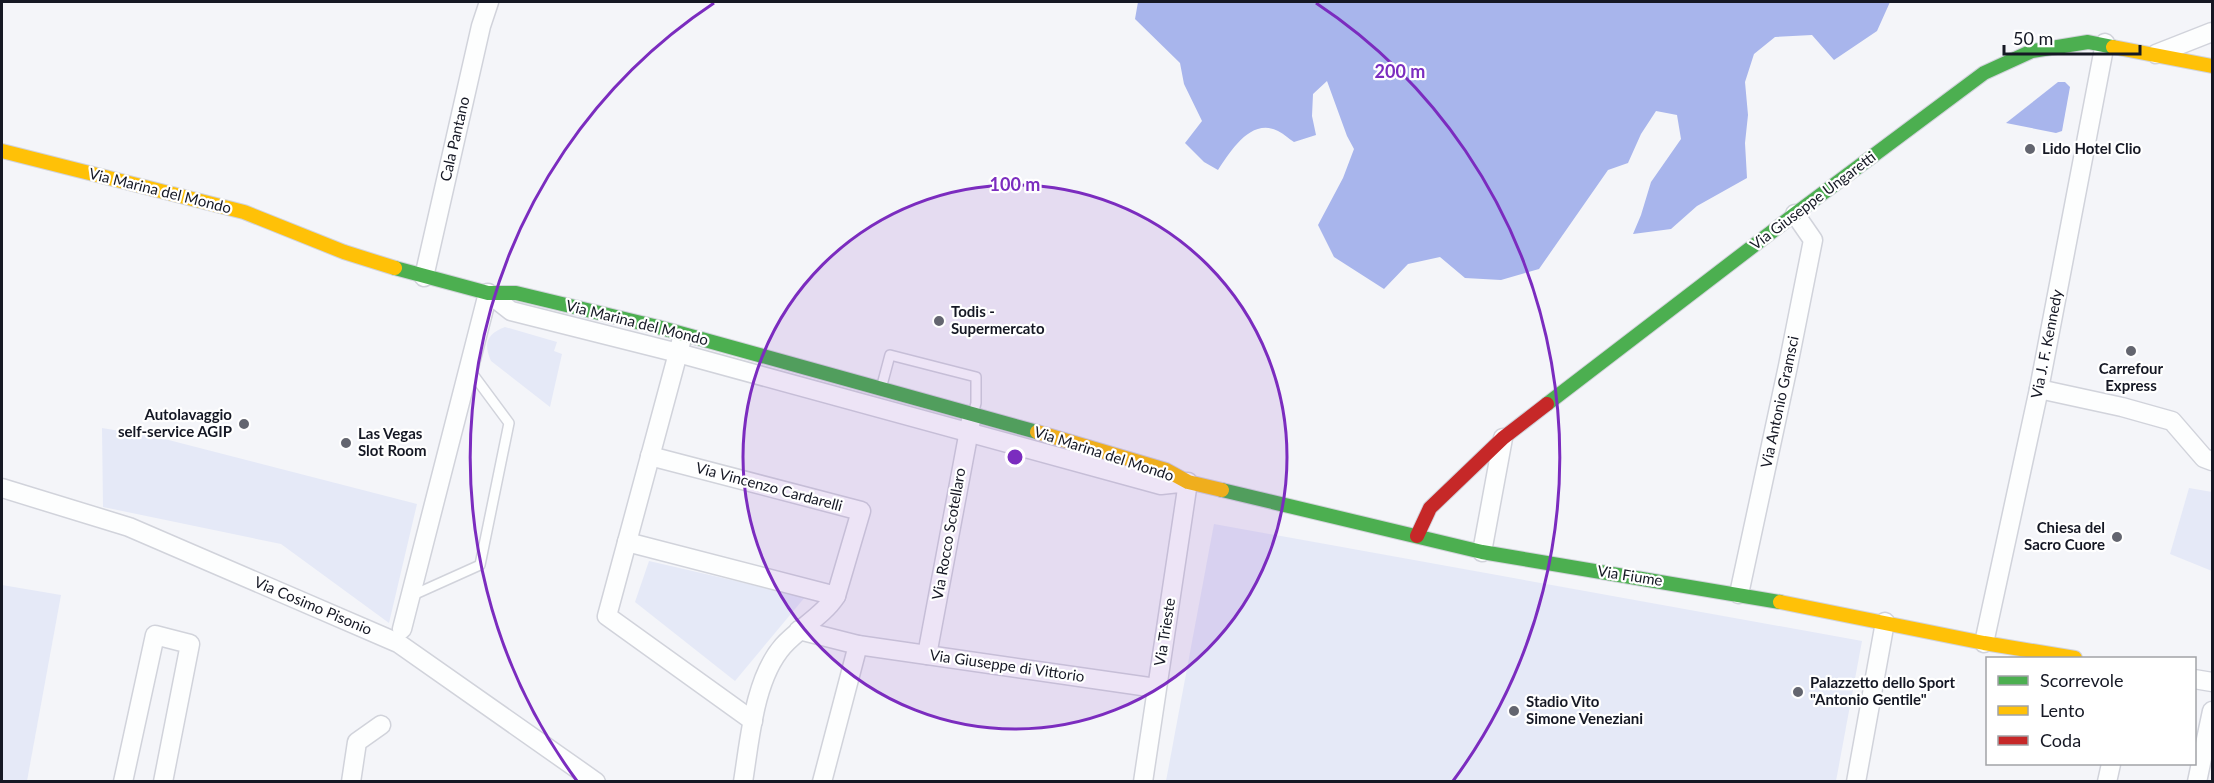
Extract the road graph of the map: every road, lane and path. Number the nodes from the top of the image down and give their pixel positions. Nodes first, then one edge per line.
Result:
1 (489, 2) edge
2 (2209, 32) edge
3 (2105, 44) junction
4 (2154, 55) junction
5 (2212, 66) edge
6 (2, 151) edge
7 (1795, 214) junction
8 (424, 277) junction
9 (488, 293) junction
10 (683, 334) junction
11 (678, 353) junction
12 (468, 369) junction
13 (881, 388) junction
14 (2039, 389) junction
15 (973, 413) junction
16 (968, 432) junction
17 (1503, 438) junction
18 (650, 456) junction
19 (2212, 461) edge
20 (1188, 482) junction
21 (2, 488) edge
22 (1417, 536) junction
23 (627, 542) junction
24 (1482, 552) junction
25 (1738, 594) junction
26 (836, 596) junction
27 (410, 597) junction
28 (1885, 622) junction
29 (402, 629) dead end
30 (799, 630) junction
31 (1984, 643) junction
32 (858, 645) junction
33 (927, 655) junction
34 (2069, 657) edge
35 (2196, 679) edge
36 (2212, 682) edge
37 (1156, 688) junction
38 (2212, 711) edge
39 (753, 721) junction
40 (381, 725) dead end
41 (2111, 765) edge
42 (123, 782) edge
43 (163, 782) edge
44 (351, 782) edge
45 (596, 782) edge
46 (743, 782) edge
47 (822, 782) edge
48 (1143, 782) edge
49 (1856, 782) edge
50 (2107, 782) edge
51 (2197, 782) edge

1 - 8 street, Cala Pantano
2 - 4 street
3 - 4 street, Via Giuseppe Ungaretti
3 - 7 street, Via Giuseppe Ungaretti
3 - 14 street, Via J. F. Kennedy
4 - 5 street, Via Giuseppe Ungaretti
6 - 8 street, Via Marina del Mondo
7 - 17 street, Via Giuseppe Ungaretti
7 - 25 street, Via Antonio Gramsci
8 - 9 street, Via Marina del Mondo
9 - 10 street, Via Marina del Mondo
9 - 11 street, Via Marina del Mondo
9 - 12 street
10 - 11 street
10 - 13 street, Via Marina del Mondo
11 - 16 street, Via Marina del Mondo
11 - 18 street
12 - 27 street
12 - 27 lane
13 - 15 street, Via Marina del Mondo
13 - 15 lane
14 - 19 street
14 - 31 street, Via J. F. Kennedy
15 - 16 street, Via Rocco Scotellaro
15 - 20 street, Via Marina del Mondo
16 - 20 street, Via Marina del Mondo
16 - 33 street, Via Rocco Scotellaro
17 - 22 street, Via Giuseppe Ungaretti
17 - 24 street
18 - 23 street
18 - 26 street, Via Vincenzo Cardarelli
20 - 22 street, Via Fiume
20 - 37 street, Via Trieste
21 - 45 street, Via Cosimo Pisonio
22 - 24 street, Via Fiume
23 - 26 street
23 - 39 street
24 - 25 street, Via Fiume
25 - 28 street, Via Fiume
26 - 30 street, Via Vincenzo Cardarelli
27 - 29 street
28 - 31 street, Via Fiume
28 - 49 street
30 - 32 street, Via Giuseppe di Vittorio
30 - 39 street, Via Vincenzo Cardarelli
31 - 34 street, Via Fiume
32 - 33 street, Via Giuseppe di Vittorio
32 - 47 street
33 - 37 street, Via Giuseppe di Vittorio
35 - 36 street
37 - 48 street, Via Trieste
38 - 51 street
39 - 46 street, Via Vincenzo Cardarelli
40 - 44 street
41 - 50 street
42 - 43 street

